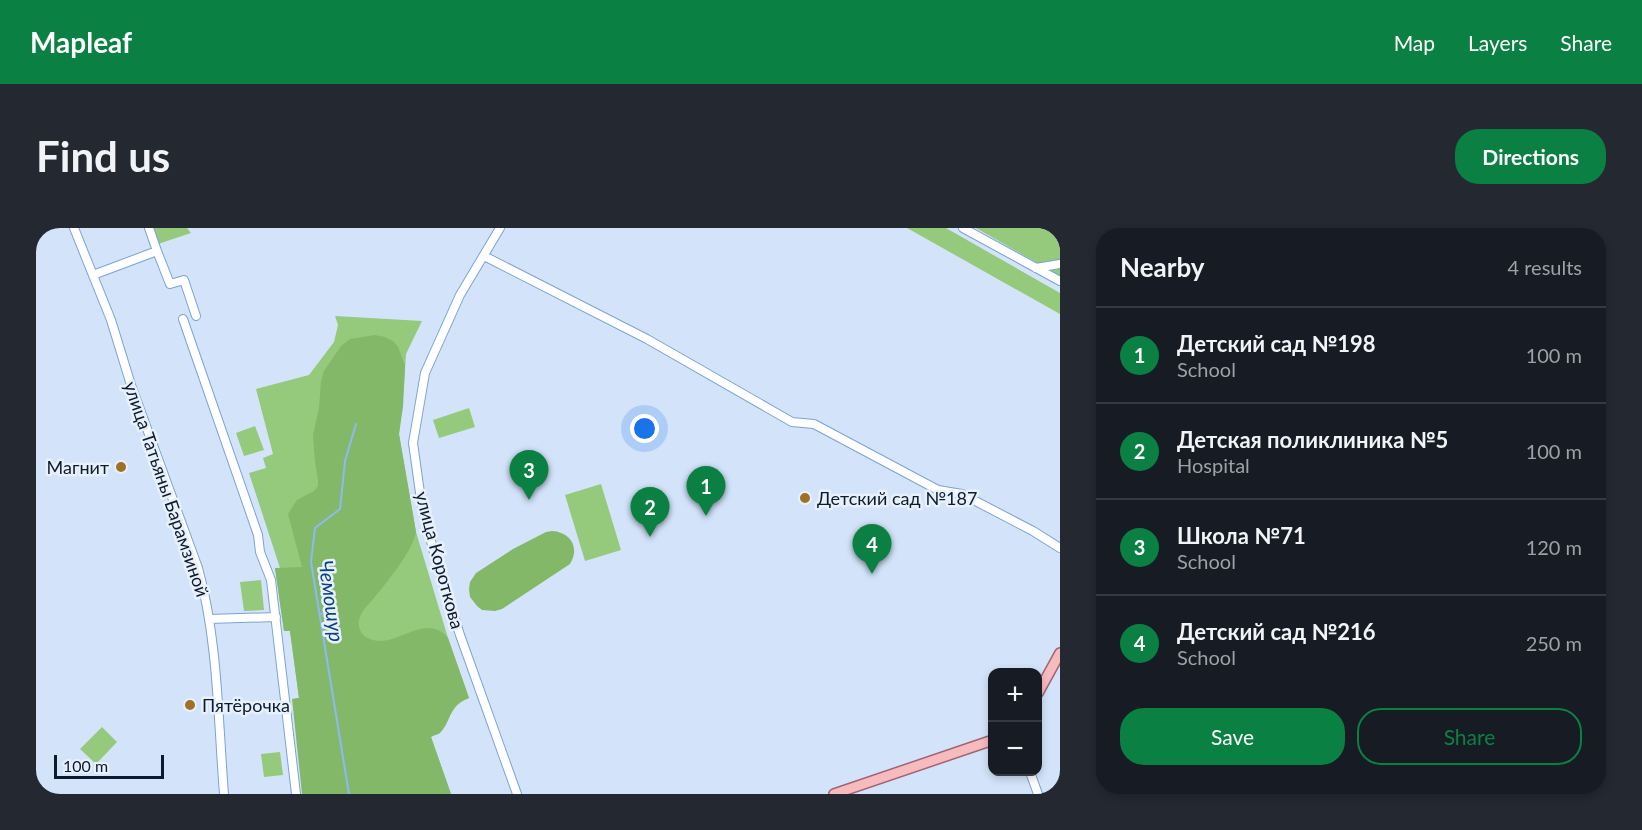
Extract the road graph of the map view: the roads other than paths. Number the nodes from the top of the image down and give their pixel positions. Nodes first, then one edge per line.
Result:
1 (74, 228) edge
2 (149, 228) edge
3 (500, 228) edge
4 (963, 228) edge
5 (157, 251) junction
6 (484, 256) junction
7 (1060, 264) edge
8 (1036, 268) junction
9 (93, 275) junction
10 (1060, 281) edge
11 (196, 316) dead end
12 (183, 319) dead end
13 (1060, 548) edge
14 (276, 617) junction
15 (209, 619) junction
16 (1060, 653) edge
17 (1042, 686) edge
18 (988, 742) edge
19 (1032, 776) edge
20 (224, 794) edge
21 (296, 794) edge
22 (517, 794) edge
23 (834, 794) edge
24 (1038, 794) edge

1 - 9 street, улица Татьяны Барамзиной
2 - 5 street
3 - 6 street, улица Короткова
4 - 8 street
5 - 9 street
5 - 11 street
6 - 13 street
6 - 22 street, улица Короткова
7 - 8 street
8 - 10 street
9 - 15 street, улица Татьяны Барамзиной
12 - 14 street
14 - 15 street
14 - 21 street
15 - 20 street, улица Татьяны Барамзиной
16 - 17 main road
18 - 23 main road
19 - 24 street

